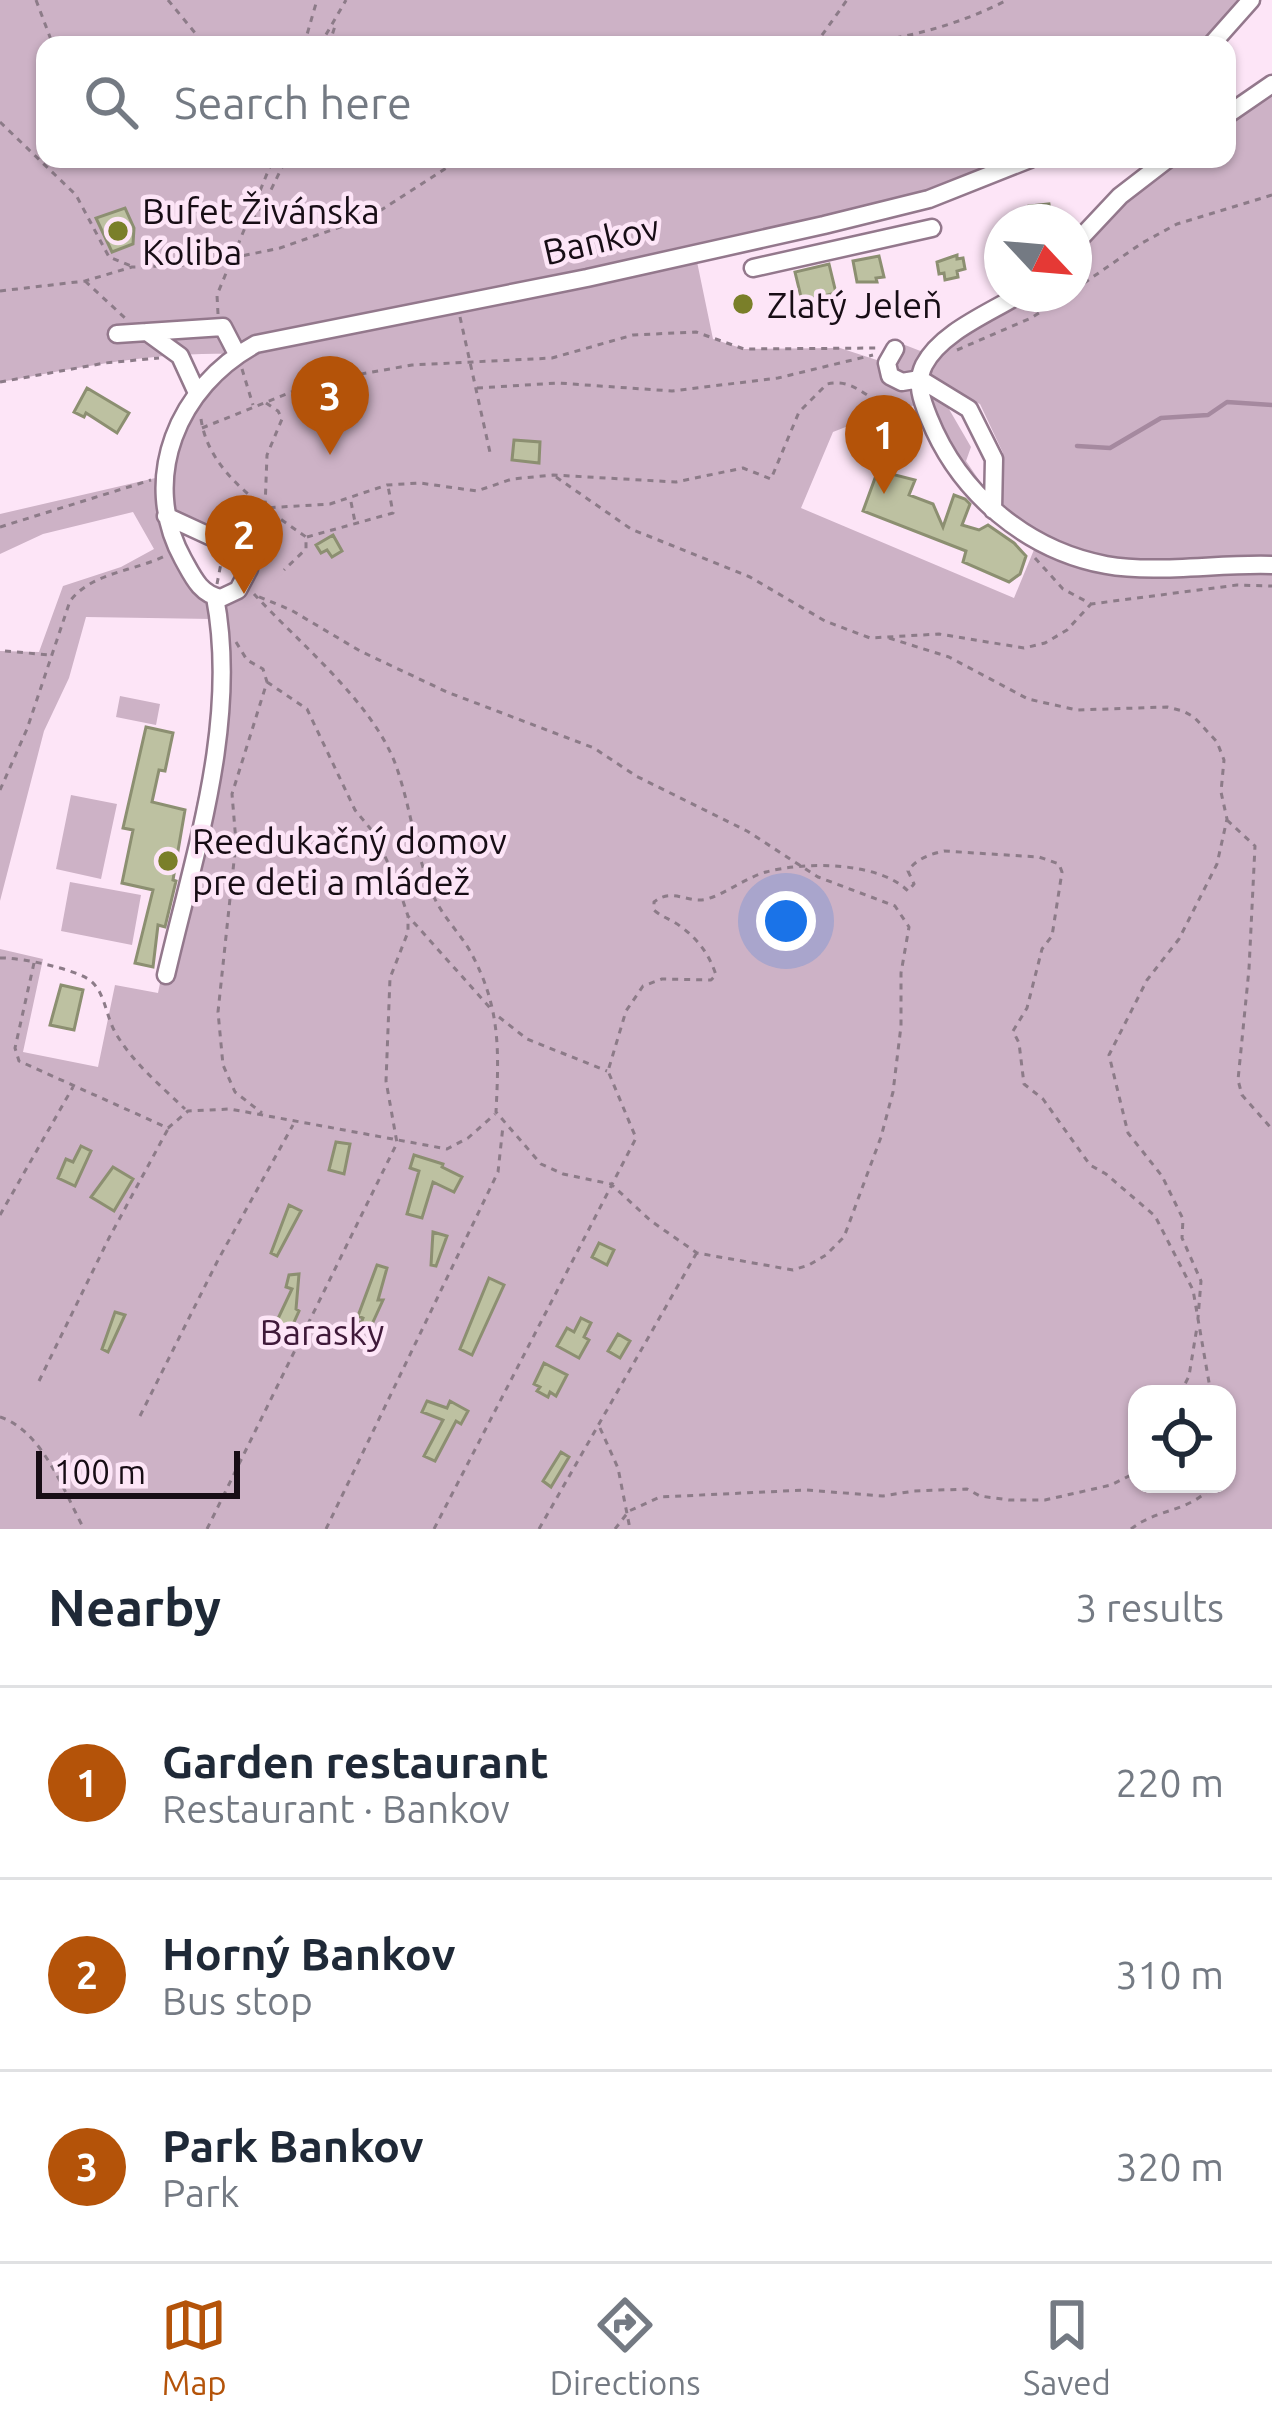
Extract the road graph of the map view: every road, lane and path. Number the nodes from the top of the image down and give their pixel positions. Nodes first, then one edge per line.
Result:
1 (36, 0) edge
2 (168, 0) edge
3 (317, 0) edge
4 (346, 0) edge
5 (847, 0) edge
6 (1007, 0) edge
7 (1251, 0) edge
8 (337, 19) junction
9 (50, 36) edge
10 (198, 36) edge
11 (307, 36) edge
12 (326, 36) edge
13 (332, 36) edge
14 (821, 36) edge
15 (902, 36) edge
16 (1219, 36) edge
17 (1272, 84) edge
18 (1236, 109) edge
19 (0, 122) edge
20 (36, 155) edge
21 (269, 168) edge
22 (282, 168) edge
23 (446, 168) edge
24 (1007, 168) edge
25 (1156, 168) edge
26 (46, 169) edge
27 (1272, 195) edge
28 (824, 225) junction
29 (1092, 226) edge
30 (245, 228) junction
31 (932, 228) dead end
32 (790, 260) junction
33 (231, 261) junction
34 (132, 267) junction
35 (753, 268) dead end
36 (1092, 278) edge
37 (85, 281) junction
38 (0, 291) edge
39 (456, 304) junction
40 (991, 312) edge
41 (1040, 312) edge
42 (223, 327) junction
43 (147, 332) junction
44 (117, 334) dead end
45 (892, 352) junction
46 (237, 354) junction
47 (181, 356) junction
48 (927, 360) junction
49 (472, 363) junction
50 (920, 380) junction
51 (0, 382) edge
52 (477, 388) junction
53 (197, 393) junction
54 (255, 396) dead end
55 (923, 404) junction
56 (259, 405) junction
57 (491, 458) dead end
58 (553, 475) junction
59 (165, 476) junction
60 (387, 484) junction
61 (350, 500) junction
62 (265, 507) junction
63 (993, 510) junction
64 (166, 516) junction
65 (356, 524) junction
66 (0, 527) edge
67 (204, 532) junction
68 (306, 537) junction
69 (224, 541) junction
70 (175, 544) junction
71 (1272, 566) edge
72 (1044, 568) dead end
73 (284, 569) dead end
74 (1272, 586) edge
75 (250, 591) junction
76 (215, 597) junction
77 (1091, 604) junction
78 (219, 618) junction
79 (889, 638) junction
80 (5, 651) dead end
81 (52, 656) junction
82 (267, 682) junction
83 (0, 790) edge
84 (1227, 819) junction
85 (798, 866) junction
86 (408, 916) junction
87 (0, 958) edge
88 (34, 963) junction
89 (166, 975) dead end
90 (497, 1016) junction
91 (608, 1072) junction
92 (74, 1085) junction
93 (188, 1111) junction
94 (496, 1112) junction
95 (264, 1114) junction
96 (294, 1123) junction
97 (503, 1125) junction
98 (168, 1128) junction
99 (1272, 1129) edge
100 (397, 1142) junction
101 (611, 1184) junction
102 (0, 1215) edge
103 (697, 1253) junction
104 (1198, 1321) junction
105 (39, 1381) dead end
106 (1184, 1385) edge
107 (1209, 1385) edge
108 (140, 1416) dead end
109 (0, 1418) edge
110 (598, 1426) junction
111 (1128, 1476) edge
112 (1204, 1493) edge
113 (629, 1511) junction
114 (541, 1528) edge
115 (84, 1529) edge
116 (207, 1529) edge
117 (326, 1529) edge
118 (434, 1529) edge
119 (615, 1529) edge
120 (630, 1529) edge
121 (1131, 1529) edge

1 - 9 path
2 - 10 path
3 - 11 path
4 - 8 path
5 - 14 path
6 - 15 path
7 - 16 street
8 - 12 path
8 - 13 path
17 - 18 street
19 - 20 path
21 - 30 path
22 - 30 path
23 - 33 path
24 - 28 street, Bankov
25 - 29 street
26 - 34 path
27 - 36 path
28 - 32 street
28 - 39 street, Bankov
30 - 33 path
31 - 32 street
32 - 35 street
33 - 34 path
33 - 42 path
34 - 37 path
37 - 38 path
37 - 43 path
39 - 46 street, Bankov
39 - 49 path
40 - 48 street
41 - 48 path
42 - 43 street
42 - 46 street
43 - 44 street
43 - 47 street
45 - 49 path
45 - 50 street
45 - 52 path
46 - 53 street, Bankov
46 - 56 path
47 - 51 path
47 - 53 street
48 - 50 street
49 - 52 path
49 - 56 path
50 - 55 street
50 - 63 street
52 - 57 path
53 - 59 street, Bankov
54 - 56 path
55 - 58 path
55 - 63 street
56 - 62 path
56 - 62 path
58 - 60 path
58 - 79 path
59 - 64 street
59 - 66 path
60 - 61 path
60 - 65 path
61 - 62 path
61 - 65 path
62 - 67 path
62 - 68 path
63 - 71 street
64 - 67 street
64 - 70 street
65 - 68 path
67 - 69 street
68 - 73 path
69 - 75 street
69 - 76 path
70 - 76 street
70 - 81 path
72 - 77 path
74 - 77 path
75 - 76 street
75 - 85 path
75 - 90 path
76 - 78 street
77 - 79 path
78 - 82 path
78 - 89 street
79 - 84 path
80 - 81 path
81 - 83 path
82 - 86 path
82 - 95 path
84 - 99 path
84 - 104 path
85 - 91 path
85 - 103 path
85 - 104 path
86 - 90 path
86 - 100 path
87 - 88 path
88 - 92 path
88 - 93 path
90 - 91 path
90 - 94 path
91 - 101 path
92 - 98 path
92 - 102 path
93 - 95 path
93 - 98 path
94 - 97 path
94 - 100 path
95 - 96 path
96 - 100 path
96 - 108 path
97 - 101 path
97 - 117 path
98 - 105 path
100 - 116 path
101 - 103 path
101 - 118 path
103 - 110 path
104 - 106 path
104 - 107 path
109 - 115 path
110 - 113 path
110 - 114 path
111 - 113 path
112 - 121 path
113 - 119 path
113 - 120 path

